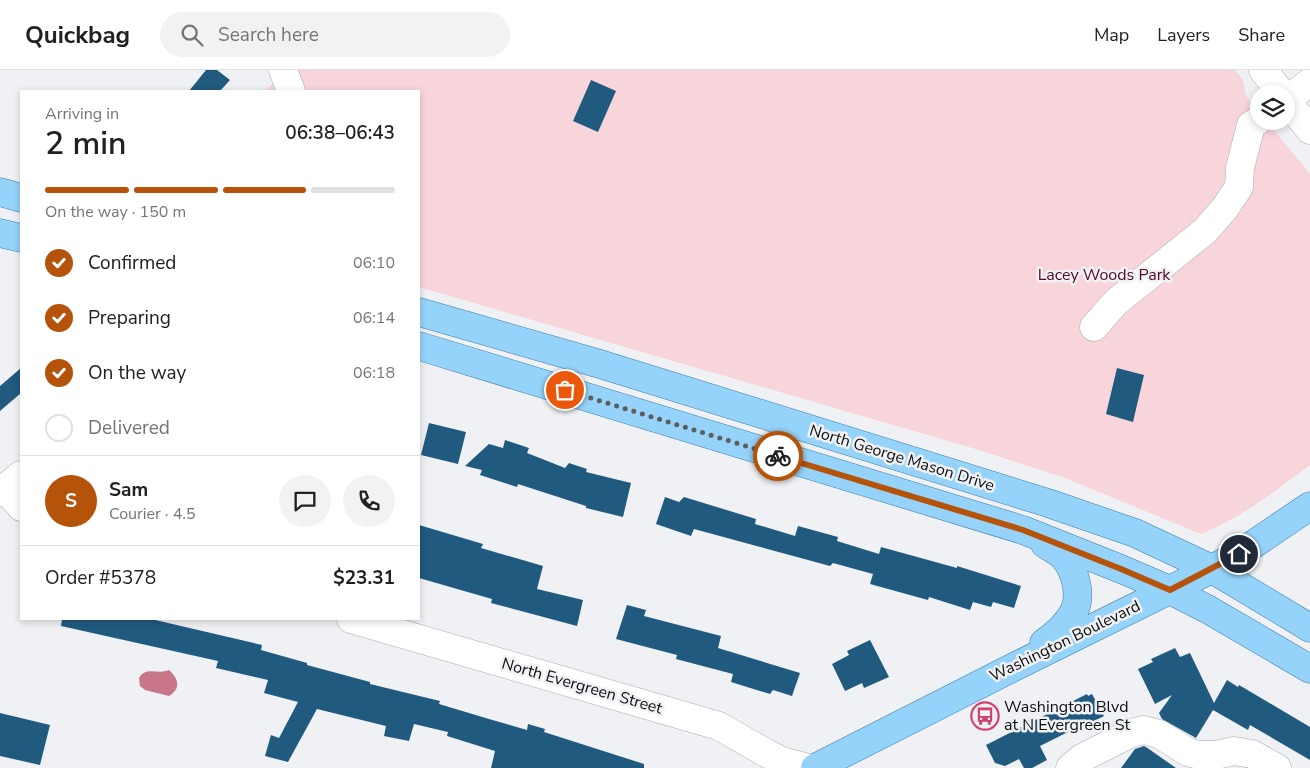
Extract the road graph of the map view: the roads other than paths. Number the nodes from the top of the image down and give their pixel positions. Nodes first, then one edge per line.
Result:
1 (283, 70) edge
2 (1263, 70) edge
3 (1310, 82) edge
4 (1274, 85) edge
5 (291, 90) edge
6 (1295, 92) edge
7 (1295, 111) edge
8 (1250, 129) edge
9 (1310, 130) edge
10 (0, 192) edge
11 (20, 198) edge
12 (0, 233) edge
13 (20, 238) edge
14 (420, 312) edge
15 (1094, 327) dead end
16 (420, 346) edge
17 (1310, 506) edge
18 (1023, 530) junction
19 (1212, 569) junction
20 (1170, 590) junction
21 (354, 620) edge
22 (1310, 628) edge
23 (1014, 667) junction
24 (1310, 669) edge
25 (808, 768) edge
26 (815, 768) edge
27 (1070, 768) edge
28 (1277, 768) edge

1 - 5 street
2 - 4 street
3 - 6 street
7 - 9 street
8 - 15 street
10 - 11 main road
12 - 13 main road
14 - 19 main road, North George Mason Drive
16 - 18 main road, North George Mason Drive
17 - 19 main road, Washington Boulevard
18 - 20 main road, North George Mason Drive
18 - 23 main road
19 - 20 main road, Washington Boulevard
19 - 22 main road, North George Mason Drive
20 - 23 main road, Washington Boulevard
20 - 24 main road, North George Mason Drive
21 - 25 street, North Evergreen Street
23 - 26 main road, Washington Boulevard
27 - 28 street

